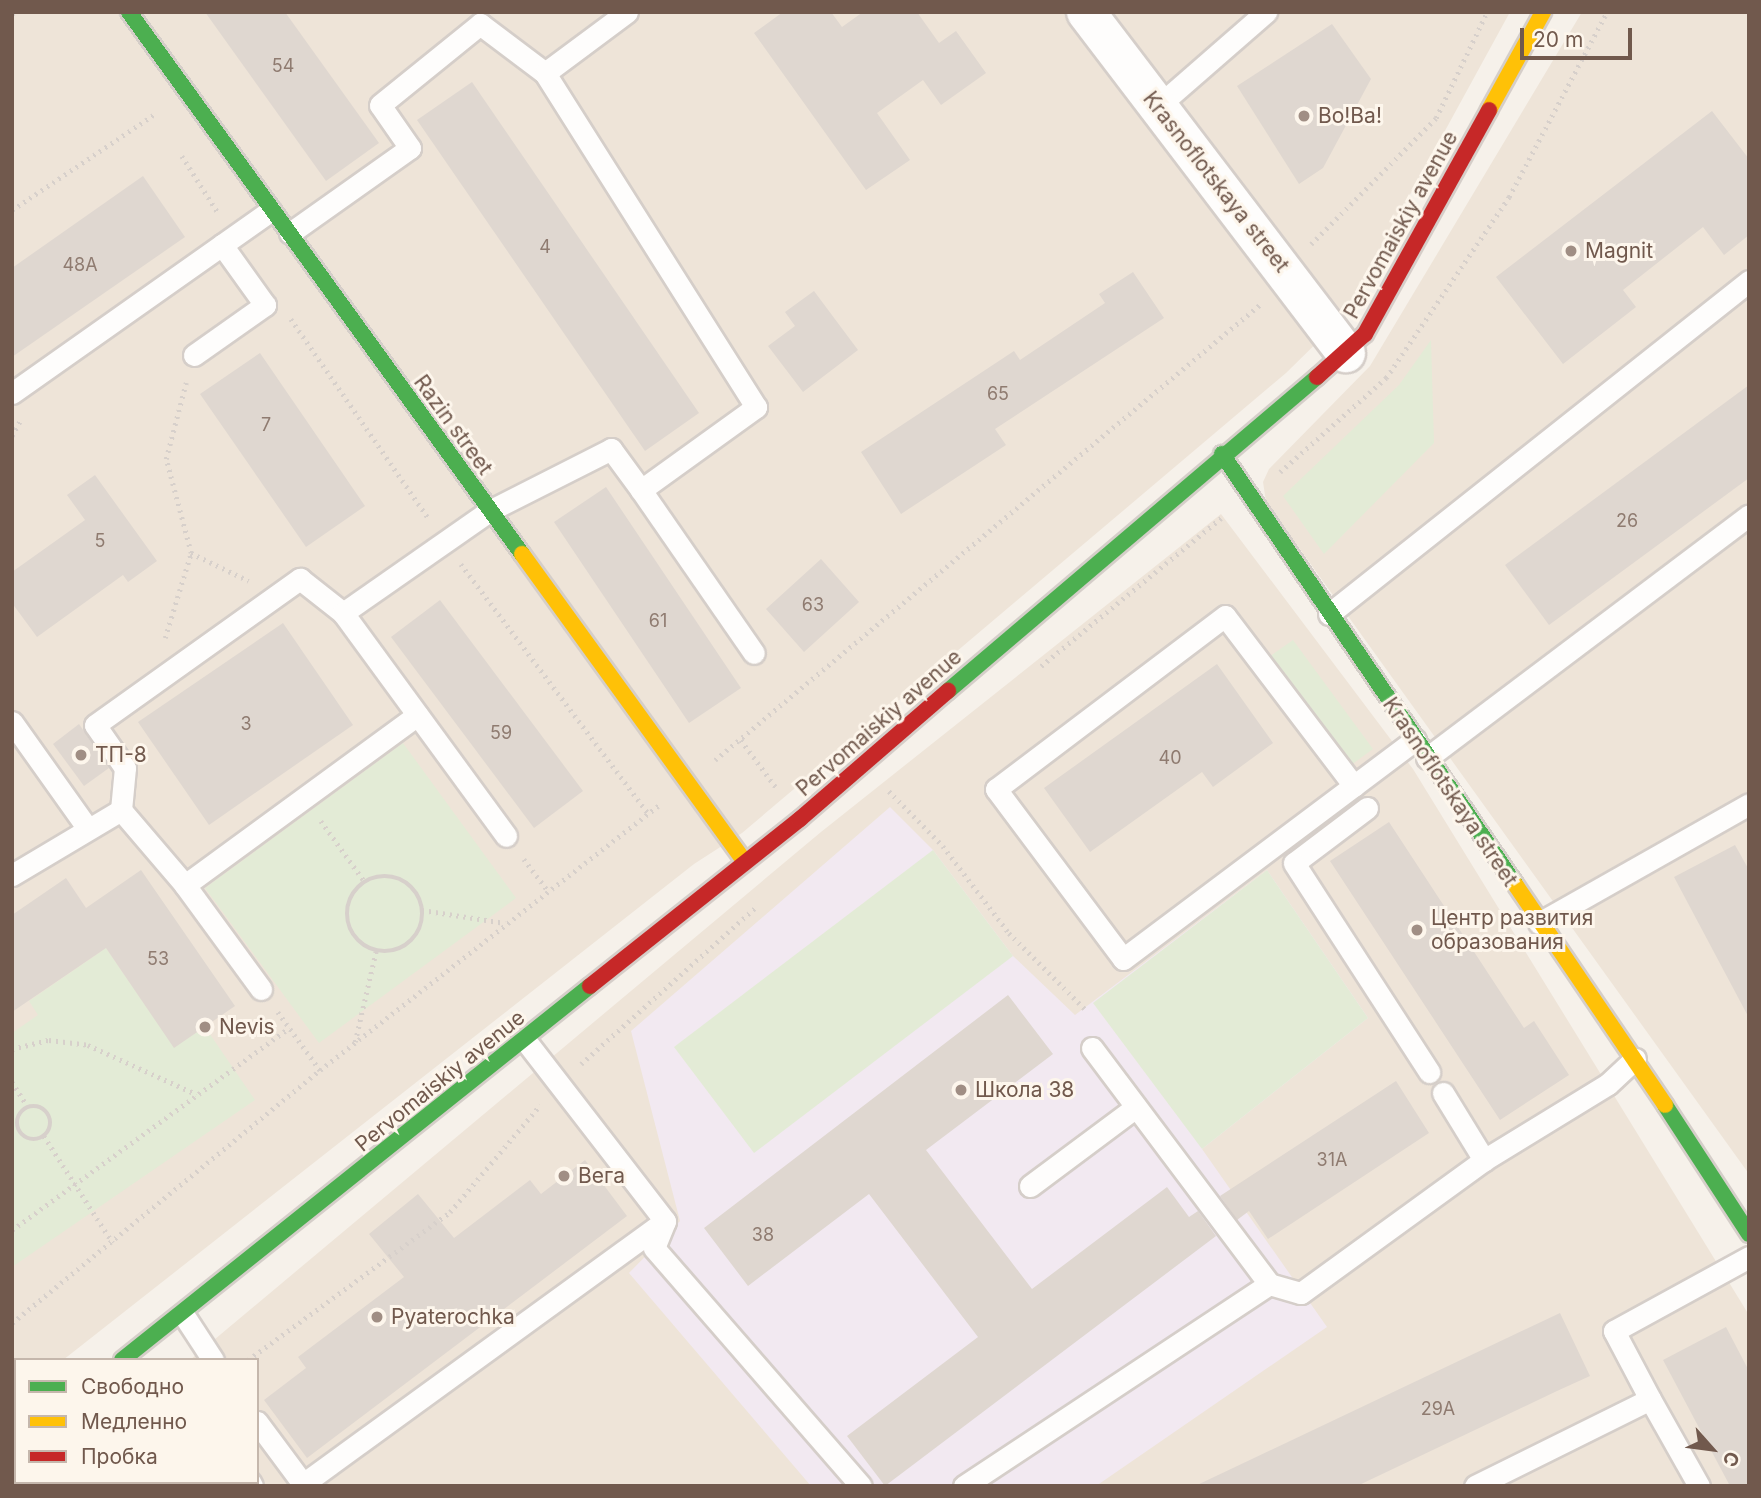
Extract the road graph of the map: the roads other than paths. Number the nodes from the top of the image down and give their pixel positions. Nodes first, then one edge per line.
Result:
1 (129, 12) edge
2 (627, 12) edge
3 (1086, 12) edge
4 (1266, 12) edge
5 (1543, 12) edge
6 (545, 73) junction
7 (1157, 107) junction
8 (270, 211) junction
9 (290, 233) junction
10 (222, 245) junction
11 (1749, 281) edge
12 (1346, 353) junction
13 (194, 355) road end
14 (12, 393) edge
15 (1222, 454) junction
16 (641, 490) junction
17 (489, 511) junction
18 (1749, 515) edge
19 (343, 613) junction
20 (1329, 614) junction
21 (754, 653) dead end
22 (417, 715) junction
23 (12, 722) edge
24 (1415, 740) junction
25 (1427, 758) junction
26 (1354, 786) junction
27 (1749, 804) edge
28 (1367, 808) dead end
29 (121, 810) junction
30 (88, 829) junction
31 (506, 836) road end
32 (744, 862) junction
33 (12, 875) edge
34 (185, 885) junction
35 (1539, 923) junction
36 (261, 989) road end
37 (526, 1040) junction
38 (1092, 1048) dead end
39 (1635, 1059) junction
40 (1429, 1072) dead end
41 (1443, 1093) dead end
42 (1136, 1107) junction
43 (1484, 1160) junction
44 (1030, 1186) dead end
45 (665, 1221) junction
46 (1749, 1234) edge
47 (1749, 1257) edge
48 (1269, 1284) junction
49 (183, 1314) junction
50 (125, 1358) edge
51 (212, 1358) edge
52 (1650, 1399) junction
53 (259, 1425) edge
54 (303, 1485) edge
55 (861, 1486) edge
56 (964, 1486) edge
57 (1475, 1486) edge
58 (1699, 1486) edge

1 - 8 street, Razin street
2 - 6 lane
3 - 7 street, Krasnoflotskaya street
4 - 7 lane
5 - 12 street, Pervomaiskiy avenue
6 - 9 lane
6 - 16 lane
7 - 12 street, Krasnoflotskaya street
8 - 9 street, Razin street
8 - 10 lane
9 - 17 street, Razin street
10 - 13 lane
10 - 14 lane
11 - 20 lane
12 - 15 street, Pervomaiskiy avenue
15 - 20 street, Krasnoflotskaya street
15 - 32 street, Pervomaiskiy avenue
16 - 17 lane
16 - 21 lane
17 - 19 lane
17 - 32 street, Razin street
18 - 25 lane
19 - 22 lane
19 - 29 lane
20 - 24 street, Krasnoflotskaya street
22 - 31 lane
22 - 34 lane
23 - 30 lane
24 - 25 street, Krasnoflotskaya street
24 - 26 lane
25 - 35 street, Krasnoflotskaya street
26 - 26 lane
27 - 35 lane
28 - 40 lane
29 - 30 lane
29 - 34 lane
30 - 33 lane
32 - 37 street, Pervomaiskiy avenue
34 - 36 lane
35 - 39 street, Krasnoflotskaya street
37 - 45 lane
37 - 49 street, Pervomaiskiy avenue
38 - 42 lane
39 - 43 lane
39 - 46 street, Krasnoflotskaya street
41 - 43 lane
42 - 44 lane
42 - 48 lane
43 - 48 lane
45 - 54 lane
45 - 55 lane
47 - 52 lane
48 - 56 lane
49 - 50 street, Pervomaiskiy avenue
49 - 51 lane
52 - 57 lane
52 - 58 lane
53 - 54 lane

